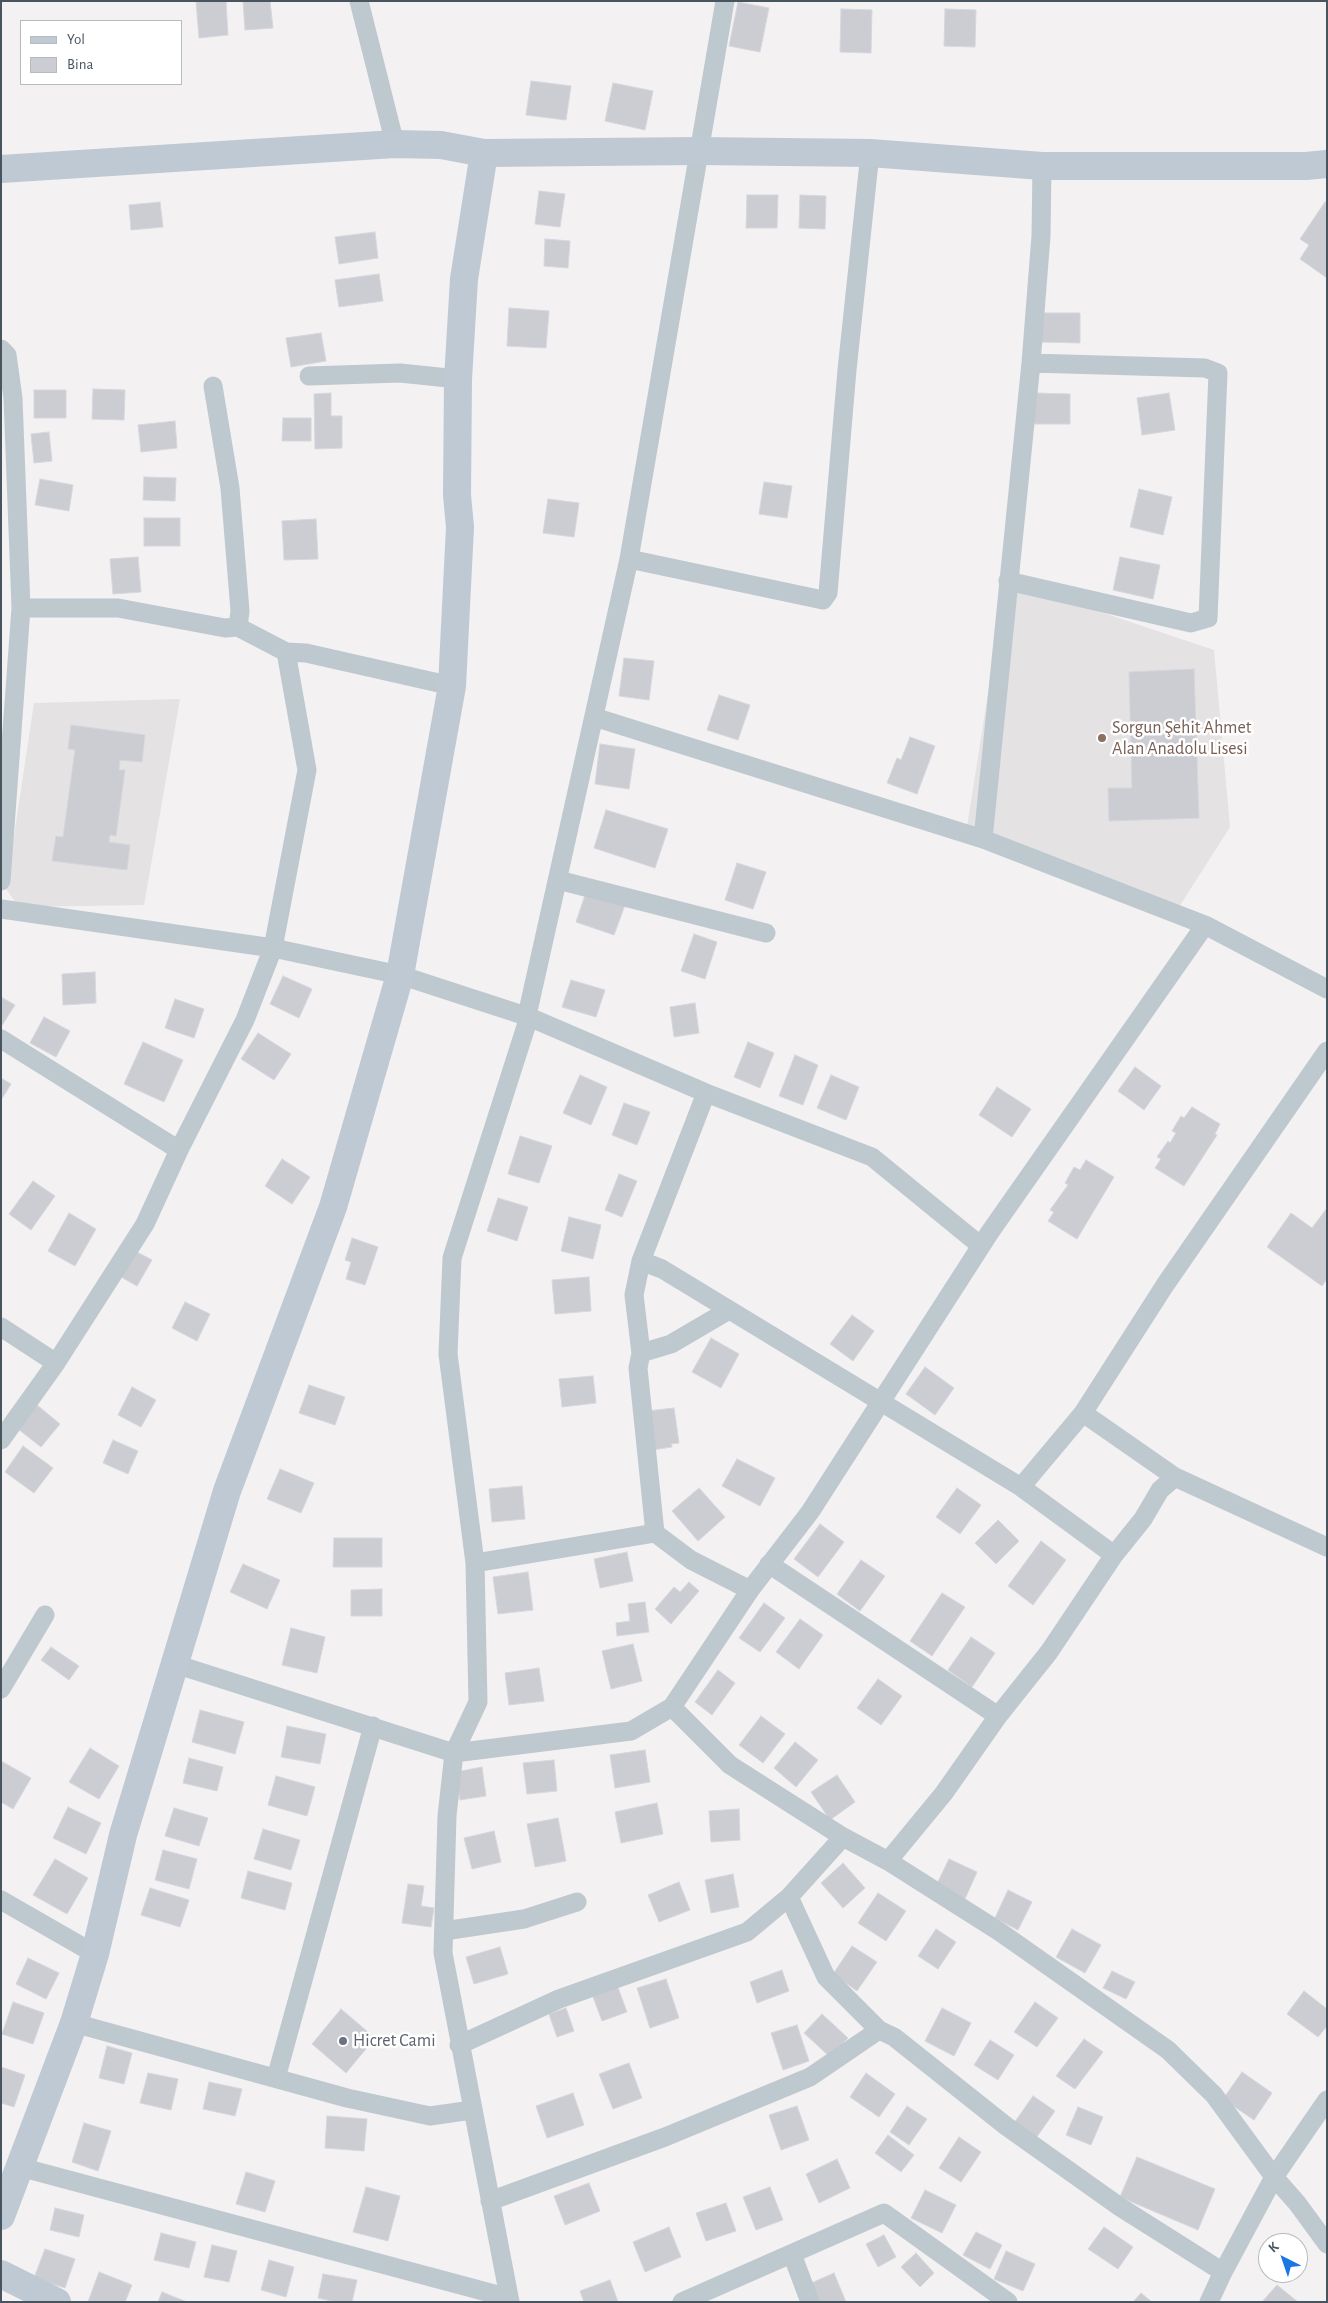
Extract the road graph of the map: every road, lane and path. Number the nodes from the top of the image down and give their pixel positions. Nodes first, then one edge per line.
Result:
1 (359, 1) edge
2 (725, 1) edge
3 (395, 144) junction
4 (699, 151) junction
5 (484, 154) junction
6 (870, 154) junction
7 (1327, 164) edge
8 (1042, 166) junction
9 (1, 169) edge
10 (1, 348) edge
11 (1031, 363) junction
12 (309, 376) dead end
13 (458, 379) junction
14 (213, 386) dead end
15 (629, 559) junction
16 (1008, 581) junction
17 (21, 608) junction
18 (238, 627) junction
19 (286, 652) junction
20 (452, 686) junction
21 (594, 716) junction
22 (7, 722) edge
23 (983, 839) junction
24 (1, 880) edge
25 (558, 880) junction
26 (1, 909) edge
27 (1205, 925) junction
28 (766, 933) dead end
29 (272, 948) junction
30 (400, 975) junction
31 (1327, 990) edge
32 (529, 1017) junction
33 (1, 1039) edge
34 (1327, 1051) edge
35 (706, 1093) junction
36 (179, 1150) junction
37 (981, 1246) junction
38 (641, 1261) junction
39 (729, 1310) junction
40 (1, 1327) edge
41 (641, 1354) junction
42 (56, 1363) junction
43 (881, 1401) junction
44 (1082, 1413) junction
45 (1, 1440) edge
46 (1175, 1477) junction
47 (1020, 1487) junction
48 (655, 1533) junction
49 (1327, 1547) edge
50 (1114, 1554) junction
51 (475, 1563) junction
52 (769, 1564) junction
53 (750, 1590) junction
54 (45, 1615) dead end
55 (175, 1664) junction
56 (1, 1689) edge
57 (672, 1707) junction
58 (998, 1716) junction
59 (373, 1726) junction
60 (454, 1753) junction
61 (843, 1837) junction
62 (888, 1861) junction
63 (789, 1897) junction
64 (1, 1900) edge
65 (577, 1902) dead end
66 (444, 1932) junction
67 (95, 1954) junction
68 (74, 2023) junction
69 (879, 2030) junction
70 (459, 2045) junction
71 (276, 2078) junction
72 (1327, 2100) edge
73 (472, 2110) junction
74 (20, 2167) junction
75 (1274, 2177) junction
76 (490, 2201) junction
77 (1, 2216) edge
78 (1327, 2244) edge
79 (792, 2254) junction
80 (1222, 2272) junction
81 (1, 2274) edge
82 (509, 2300) edge
83 (57, 2302) edge
84 (682, 2302) edge
85 (810, 2302) edge
86 (1008, 2302) edge
87 (1209, 2302) edge

1 - 3 street
2 - 4 street
3 - 5 street
3 - 9 street
4 - 5 street
4 - 6 street
4 - 15 street
5 - 13 street
6 - 8 street
6 - 15 street
7 - 8 street
8 - 11 street
10 - 17 street
11 - 16 street
11 - 16 street
12 - 13 street
13 - 20 street
14 - 18 street
15 - 21 street
16 - 23 street
17 - 18 street
17 - 22 street
18 - 19 street
19 - 20 street
19 - 29 street
20 - 30 street
21 - 23 street
21 - 25 street
22 - 24 street
23 - 27 street
25 - 28 street
25 - 32 street
26 - 29 street
27 - 31 street
27 - 37 street
29 - 30 street
29 - 36 street
30 - 32 street
30 - 55 street
32 - 35 street
32 - 51 street
33 - 36 street
34 - 44 street
35 - 37 street
35 - 38 street
36 - 42 street
37 - 43 street
38 - 39 street
38 - 41 street
39 - 41 street
39 - 43 street
40 - 42 street
41 - 48 street
42 - 45 street
43 - 47 street
43 - 52 street
44 - 46 street
44 - 47 street
46 - 49 street
46 - 50 street
47 - 50 street
48 - 51 street
48 - 53 street
50 - 58 street
51 - 60 street
52 - 53 street
52 - 58 street
53 - 57 street
54 - 56 street
55 - 59 street
55 - 67 street
57 - 60 street
57 - 61 street
58 - 62 street
59 - 60 street
59 - 71 street
60 - 66 street
61 - 62 street
61 - 63 street
62 - 75 street
63 - 69 street
63 - 70 street
64 - 67 street
65 - 66 street
66 - 70 street
67 - 68 street
68 - 71 street
68 - 74 street
69 - 76 street
69 - 80 street
70 - 73 street
71 - 73 street
72 - 75 street
73 - 76 street
74 - 77 street
74 - 82 street
75 - 78 street
75 - 80 street
76 - 82 street
79 - 84 street
79 - 85 street
79 - 86 street
80 - 87 street
81 - 83 street

